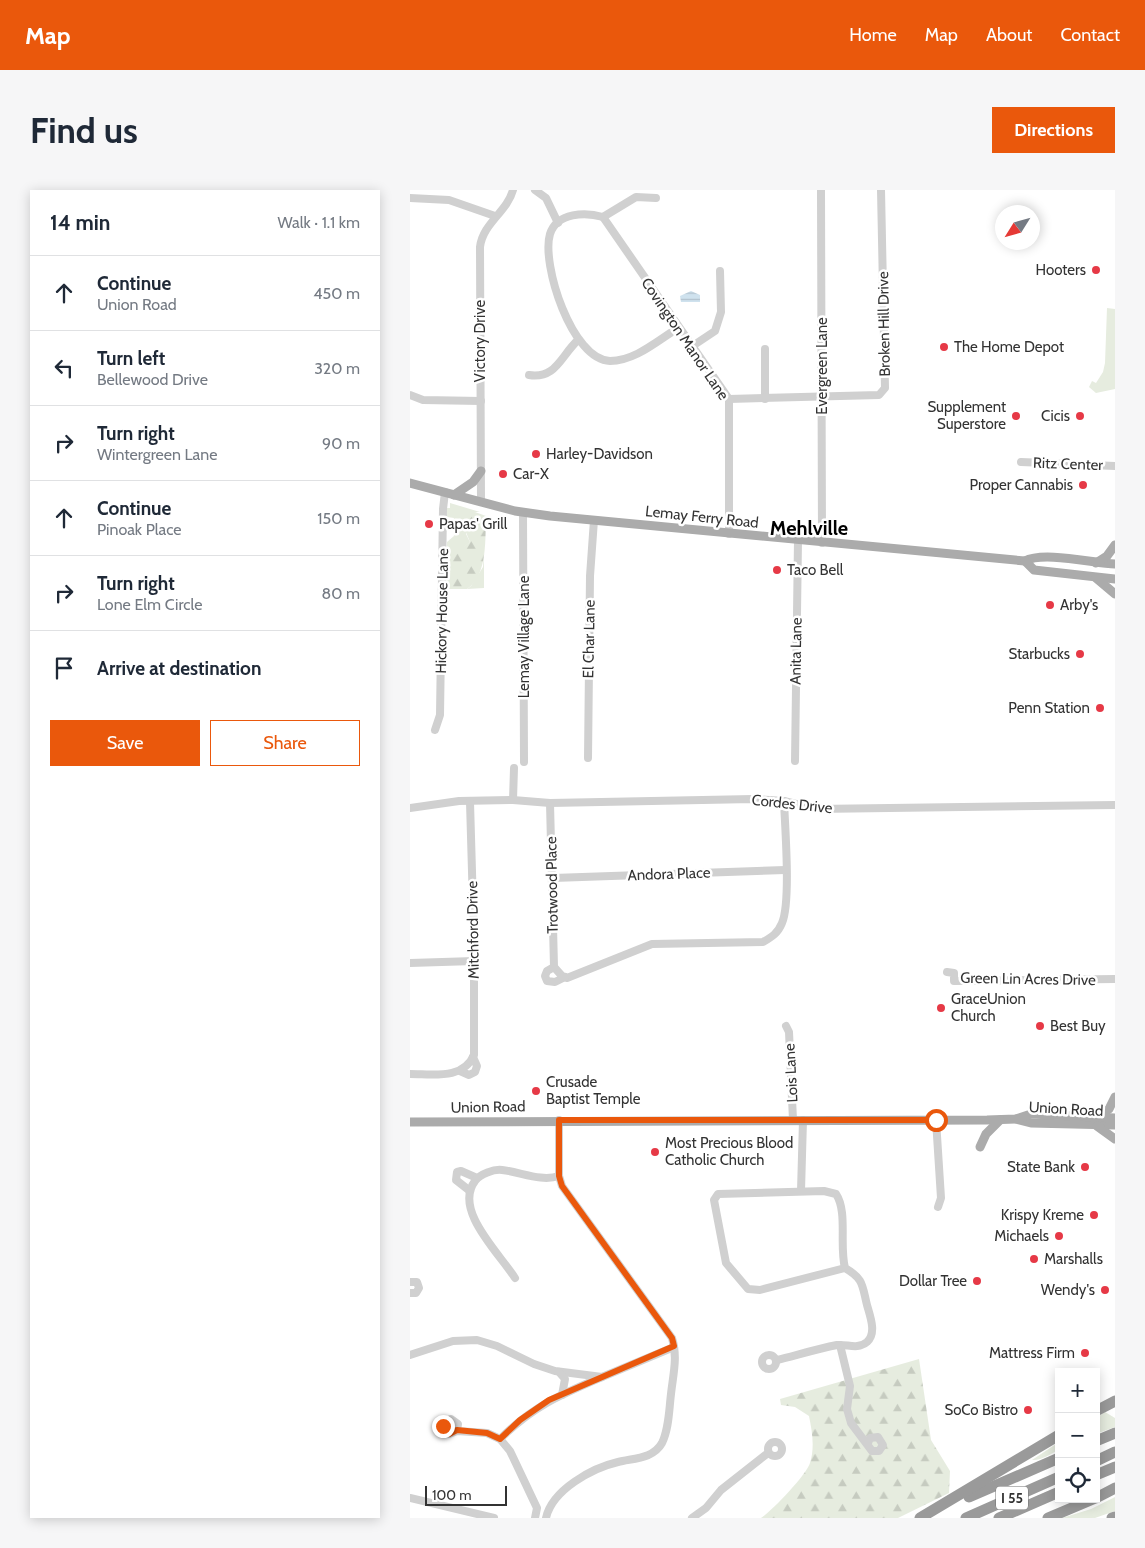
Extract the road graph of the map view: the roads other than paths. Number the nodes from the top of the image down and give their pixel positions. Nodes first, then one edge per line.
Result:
1 (513, 190) edge
2 (535, 190) edge
3 (821, 190) edge
4 (881, 190) edge
5 (410, 198) edge
6 (656, 198) dead end
7 (495, 216) junction
8 (603, 216) junction
9 (558, 223) junction
10 (720, 271) dead end
11 (678, 328) junction
12 (578, 340) junction
13 (691, 347) junction
14 (765, 349) dead end
15 (528, 375) dead end
16 (410, 395) edge
17 (765, 398) junction
18 (822, 398) junction
19 (729, 399) junction
20 (481, 401) junction
21 (1021, 462) dead end
22 (1115, 466) edge
23 (481, 471) junction
24 (410, 483) edge
25 (450, 493) junction
26 (481, 502) junction
27 (523, 512) junction
28 (594, 520) junction
29 (729, 534) junction
30 (798, 540) junction
31 (822, 543) junction
32 (1115, 545) edge
33 (1025, 561) junction
34 (1096, 563) junction
35 (1115, 564) edge
36 (1094, 577) junction
37 (1115, 579) edge
38 (1115, 594) edge
39 (434, 730) dead end
40 (588, 758) dead end
41 (795, 761) dead end
42 (524, 762) dead end
43 (514, 768) dead end
44 (513, 800) junction
45 (784, 801) junction
46 (470, 802) junction
47 (550, 803) junction
48 (1115, 805) edge
49 (410, 808) edge
50 (785, 870) junction
51 (553, 878) junction
52 (474, 961) junction
53 (410, 962) edge
54 (947, 972) dead end
55 (1115, 980) edge
56 (786, 1026) dead end
57 (410, 1074) edge
58 (1115, 1097) edge
59 (1115, 1118) edge
60 (559, 1120) junction
61 (793, 1120) junction
62 (803, 1120) junction
63 (936, 1120) junction
64 (1000, 1120) junction
65 (1096, 1121) junction
66 (410, 1122) edge
67 (1115, 1125) edge
68 (1115, 1139) edge
69 (980, 1148) dead end
70 (559, 1176) junction
71 (477, 1178) junction
72 (470, 1191) junction
73 (801, 1191) junction
74 (938, 1207) dead end
75 (845, 1268) junction
76 (515, 1278) dead end
77 (410, 1280) edge
78 (410, 1293) edge
79 (840, 1345) junction
80 (674, 1346) junction
81 (410, 1355) edge
82 (777, 1360) dead end
83 (560, 1372) junction
84 (602, 1377) junction
85 (562, 1394) junction
86 (1115, 1401) edge
87 (1100, 1409) edge
88 (457, 1430) dead end
89 (1114, 1434) edge
90 (1055, 1437) edge
91 (500, 1439) junction
92 (1100, 1439) edge
93 (868, 1443) dead end
94 (1115, 1452) edge
95 (768, 1453) dead end
96 (1100, 1458) edge
97 (1055, 1460) edge
98 (1115, 1467) edge
99 (1100, 1473) edge
100 (1055, 1479) edge
101 (1114, 1489) edge
102 (1055, 1494) edge
103 (1100, 1496) edge
104 (410, 1498) edge
105 (1085, 1503) edge
106 (536, 1504) junction
107 (551, 1506) junction
108 (944, 1506) junction
109 (494, 1518) edge
110 (535, 1518) edge
111 (546, 1518) edge
112 (692, 1518) edge
113 (920, 1518) edge
114 (966, 1518) edge
115 (999, 1518) edge
116 (1048, 1518) edge

1 - 7 street, Victory Drive
2 - 9 street
3 - 18 street, Evergreen Lane
4 - 18 street, Broken Hill Drive
5 - 7 street
6 - 8 street
7 - 20 street, Victory Drive
8 - 9 street
8 - 11 street, Covington Manor Lane
9 - 12 street
10 - 13 street
11 - 12 street
11 - 13 street, Covington Manor Lane
12 - 15 street
13 - 19 street, Covington Manor Lane
14 - 17 street
16 - 20 street
17 - 18 street, Broken Hill Drive
17 - 19 street, Broken Hill Drive
18 - 31 street, Evergreen Lane
19 - 29 street, Covington Manor Lane
20 - 23 street, Victory Drive
21 - 22 street, Ritz Center
23 - 25 main road
23 - 26 street, Victory Drive
24 - 25 main road, Lemay Ferry Road
25 - 26 main road, Lemay Ferry Road
25 - 39 street, Hickory House Lane
26 - 27 main road, Lemay Ferry Road
27 - 28 main road, Lemay Ferry Road
27 - 42 street, Lemay Village Lane
28 - 29 main road, Lemay Ferry Road
28 - 40 street, El Char Lane
29 - 30 main road, Lemay Ferry Road
30 - 31 main road, Lemay Ferry Road
30 - 41 street, Anita Lane
31 - 33 main road, Lemay Ferry Road
32 - 34 main road
33 - 34 main road, Lemay Ferry Road
33 - 36 main road, Lemay Ferry Road
34 - 35 main road, Lemay Ferry Road
36 - 37 main road, Lemay Ferry Road
36 - 38 main road
43 - 44 street
44 - 46 street, Cordes Drive
44 - 47 street, Cordes Drive
45 - 47 street, Cordes Drive
45 - 48 street, Cordes Drive
45 - 50 street
46 - 49 street, Cordes Drive
46 - 52 street, Mitchford Drive
47 - 51 street, Trotwood Place
50 - 51 street, Andora Place
50 - 51 street, Trotwood Place
52 - 53 street
52 - 57 street, Mitchford Drive
54 - 55 street, Green Lin Acres Drive
56 - 61 street, Lois Lane
58 - 65 main road
59 - 65 main road, Union Road
60 - 61 main road, Union Road
60 - 66 main road, Union Road
60 - 70 street
61 - 62 main road, Union Road
62 - 63 main road, Union Road
62 - 73 street
63 - 64 main road, Union Road
63 - 74 street
64 - 65 main road, Union Road
64 - 69 main road
65 - 67 main road, Union Road
65 - 68 main road
70 - 71 street
70 - 80 street
71 - 72 street
71 - 72 street
72 - 76 street
73 - 75 street
73 - 75 street
75 - 79 street
77 - 78 street
79 - 82 street
79 - 93 street
80 - 84 street
80 - 107 street
81 - 83 street
83 - 84 street
83 - 85 street
84 - 85 street
85 - 91 street
86 - 87 highway
88 - 91 street
89 - 92 highway
90 - 108 highway
91 - 106 street
94 - 96 highway
95 - 112 street
97 - 108 highway
98 - 99 highway
100 - 114 highway, I 55
101 - 103 highway
102 - 115 highway, I 55
104 - 109 street
105 - 116 highway
106 - 107 street
106 - 110 street
107 - 111 street
108 - 113 highway

